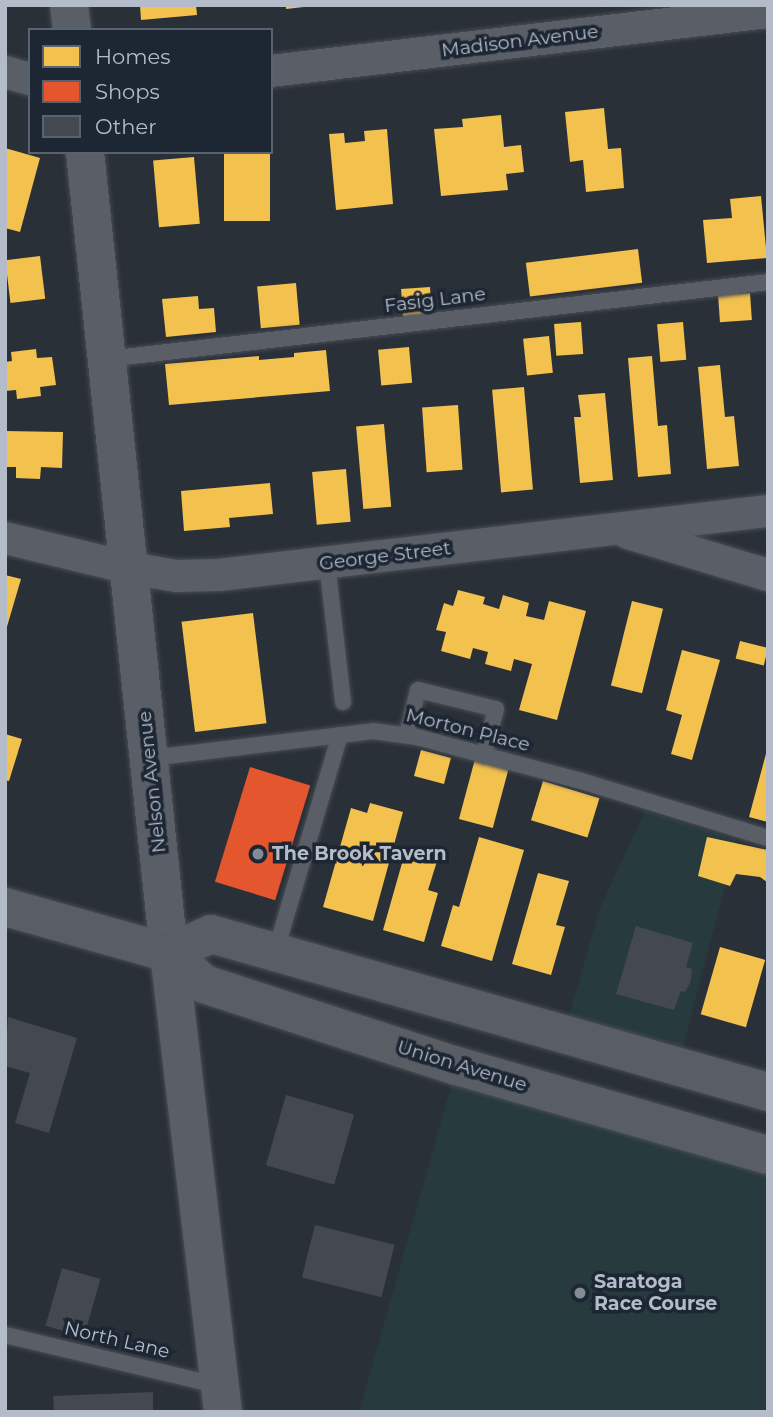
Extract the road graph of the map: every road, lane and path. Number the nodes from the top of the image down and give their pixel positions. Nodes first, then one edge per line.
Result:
1 (69, 5) edge
2 (768, 12) edge
3 (72, 28) edge
4 (273, 71) edge
5 (5, 72) edge
6 (28, 78) edge
7 (85, 154) edge
8 (768, 282) edge
9 (107, 359) junction
10 (768, 511) edge
11 (614, 529) junction
12 (5, 538) edge
13 (327, 563) junction
14 (130, 568) junction
15 (768, 575) edge
16 (343, 702) dead end
17 (340, 735) junction
18 (407, 735) junction
19 (484, 755) junction
20 (151, 758) junction
21 (768, 838) edge
22 (5, 907) edge
23 (169, 953) junction
24 (275, 953) junction
25 (768, 1092) edge
26 (768, 1155) edge
27 (5, 1335) edge
28 (221, 1399) edge

1 - 3 street
2 - 4 street, Madison Avenue
5 - 6 street
7 - 9 street, Nelson Avenue
8 - 9 lane, Fasig Lane
9 - 14 street, Nelson Avenue
10 - 11 street, George Street
11 - 13 street, George Street
11 - 15 street
12 - 14 street, George Street
13 - 14 street, George Street
13 - 16 lane
14 - 20 street, Nelson Avenue
17 - 18 lane, Morton Place
17 - 20 lane, Morton Place
17 - 24 lane
18 - 19 lane, Morton Place
18 - 19 lane
19 - 21 lane, Morton Place
20 - 23 street, Nelson Avenue
22 - 23 main road, Union Avenue
23 - 24 main road
23 - 26 main road, Union Avenue
23 - 28 street, Nelson Avenue
24 - 25 main road
27 - 28 lane, North Lane

